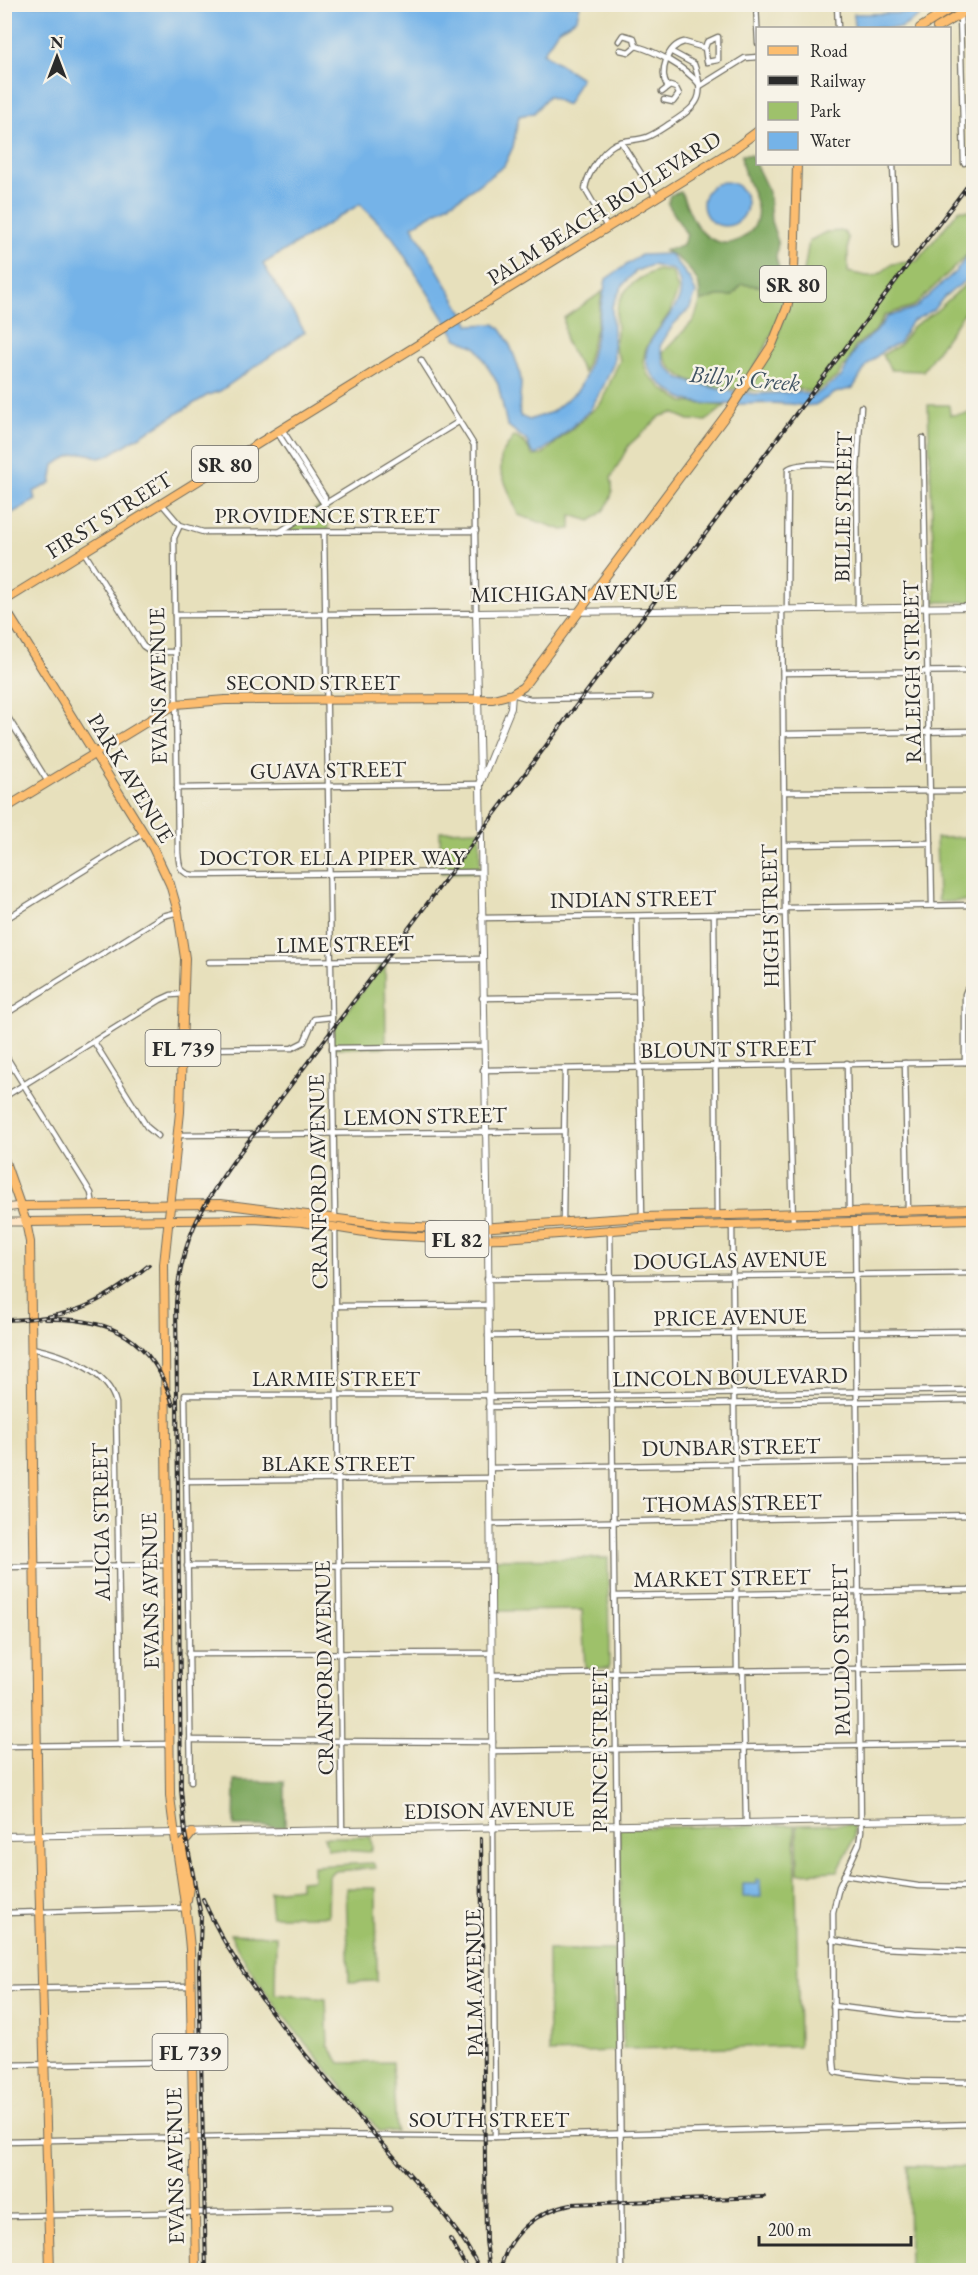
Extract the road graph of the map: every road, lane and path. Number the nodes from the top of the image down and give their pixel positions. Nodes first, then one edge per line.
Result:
1 (756, 4) edge
2 (837, 4) edge
3 (927, 4) edge
4 (958, 4) edge
5 (974, 6) edge
6 (960, 14) junction
7 (938, 18) junction
8 (757, 27) edge
9 (838, 27) edge
10 (922, 27) edge
11 (939, 27) edge
12 (619, 41) dead end
13 (636, 46) junction
14 (705, 48) junction
15 (620, 50) dead end
16 (672, 52) junction
17 (756, 57) edge
18 (667, 59) junction
19 (667, 86) junction
20 (700, 86) junction
21 (662, 92) dead end
22 (664, 100) dead end
23 (756, 132) edge
24 (756, 138) edge
25 (621, 142) junction
26 (733, 149) junction
27 (964, 163) dead end
28 (797, 165) edge
29 (893, 165) edge
30 (656, 197) junction
31 (607, 227) junction
32 (896, 246) dead end
33 (445, 327) joint
34 (421, 360) dead end
35 (861, 407) dead end
36 (460, 421) junction
37 (279, 431) junction
38 (923, 438) dead end
39 (857, 469) junction
40 (162, 504) junction
41 (324, 504) junction
42 (180, 525) junction
43 (476, 531) junction
44 (279, 532) junction
45 (324, 532) junction
46 (84, 552) junction
47 (4, 601) edge
48 (4, 607) edge
49 (926, 607) junction
50 (974, 607) edge
51 (858, 608) junction
52 (785, 609) junction
53 (582, 611) junction
54 (477, 613) junction
55 (325, 614) junction
56 (175, 615) junction
57 (176, 652) junction
58 (974, 671) edge
59 (927, 672) junction
60 (783, 673) junction
61 (512, 694) junction
62 (650, 697) dead end
63 (478, 699) junction
64 (327, 700) junction
65 (176, 704) junction
66 (4, 711) edge
67 (974, 731) edge
68 (928, 732) junction
69 (784, 734) junction
70 (94, 752) junction
71 (48, 782) junction
72 (480, 784) junction
73 (328, 786) junction
74 (177, 788) junction
75 (930, 791) junction
76 (974, 791) edge
77 (785, 792) junction
78 (4, 809) edge
79 (144, 833) junction
80 (931, 843) junction
81 (786, 845) junction
82 (480, 872) junction
83 (329, 873) junction
84 (184, 874) joint
85 (932, 905) junction
86 (974, 905) edge
87 (785, 910) junction
88 (177, 912) junction
89 (714, 915) junction
90 (637, 916) junction
91 (481, 918) junction
92 (4, 920) edge
93 (482, 959) junction
94 (331, 960) junction
95 (209, 962) dead end
96 (974, 987) edge
97 (185, 994) junction
98 (639, 996) junction
99 (482, 998) junction
100 (4, 1015) edge
101 (332, 1017) junction
102 (94, 1042) junction
103 (482, 1046) junction
104 (332, 1048) junction
105 (200, 1049) dead end
106 (4, 1053) edge
107 (965, 1062) junction
108 (973, 1062) edge
109 (847, 1063) junction
110 (905, 1063) junction
111 (789, 1064) junction
112 (716, 1066) junction
113 (640, 1067) junction
114 (565, 1069) junction
115 (483, 1070) junction
116 (24, 1085) junction
117 (4, 1097) edge
118 (974, 1100) edge
119 (564, 1131) junction
120 (485, 1132) junction
121 (334, 1134) junction
122 (179, 1135) junction
123 (158, 1136) dead end
124 (4, 1159) edge
125 (171, 1204) junction
126 (21, 1206) junction
127 (93, 1206) junction
128 (4, 1208) edge
129 (908, 1209) junction
130 (974, 1209) edge
131 (849, 1211) junction
132 (793, 1212) junction
133 (717, 1214) junction
134 (688, 1216) junction
135 (642, 1217) junction
136 (334, 1218) junction
137 (169, 1220) junction
138 (974, 1220) edge
139 (855, 1221) junction
140 (866, 1221) junction
141 (4, 1222) edge
142 (26, 1222) junction
143 (563, 1222) junction
144 (793, 1223) junction
145 (732, 1224) junction
146 (335, 1227) junction
147 (653, 1227) junction
148 (487, 1228) junction
149 (613, 1228) junction
150 (488, 1239) junction
151 (974, 1273) edge
152 (855, 1275) junction
153 (733, 1276) junction
154 (610, 1277) junction
155 (487, 1279) junction
156 (487, 1305) junction
157 (336, 1306) junction
158 (974, 1331) edge
159 (855, 1332) junction
160 (733, 1334) junction
161 (611, 1335) junction
162 (488, 1336) junction
163 (32, 1348) junction
164 (974, 1390) edge
165 (856, 1391) junction
166 (734, 1393) junction
167 (336, 1394) junction
168 (612, 1395) junction
169 (488, 1396) junction
170 (974, 1400) edge
171 (856, 1402) junction
172 (734, 1404) junction
173 (612, 1406) junction
174 (488, 1407) junction
175 (974, 1460) edge
176 (856, 1461) junction
177 (734, 1464) junction
178 (613, 1466) junction
179 (490, 1468) junction
180 (490, 1478) junction
181 (337, 1479) junction
182 (186, 1480) junction
183 (974, 1515) edge
184 (857, 1518) junction
185 (735, 1520) junction
186 (614, 1522) junction
187 (490, 1524) junction
188 (168, 1565) junction
189 (491, 1565) junction
190 (118, 1566) junction
191 (187, 1566) junction
192 (339, 1566) junction
193 (4, 1567) edge
194 (35, 1567) junction
195 (974, 1590) edge
196 (857, 1593) junction
197 (736, 1594) junction
198 (614, 1596) junction
199 (339, 1653) junction
200 (492, 1653) junction
201 (188, 1654) junction
202 (974, 1667) edge
203 (858, 1669) junction
204 (737, 1671) junction
205 (743, 1671) junction
206 (615, 1673) junction
207 (492, 1675) junction
208 (190, 1740) junction
209 (341, 1741) junction
210 (493, 1742) junction
211 (170, 1744) junction
212 (974, 1744) edge
213 (121, 1745) junction
214 (4, 1746) edge
215 (37, 1746) junction
216 (859, 1746) junction
217 (744, 1748) junction
218 (616, 1750) junction
219 (494, 1751) junction
220 (191, 1782) dead end
221 (974, 1819) edge
222 (860, 1821) junction
223 (746, 1823) junction
224 (617, 1826) junction
225 (493, 1829) junction
226 (342, 1831) junction
227 (192, 1833) junction
228 (174, 1834) junction
229 (38, 1835) junction
230 (4, 1836) edge
231 (844, 1875) junction
232 (974, 1887) edge
233 (186, 1906) junction
234 (40, 1912) junction
235 (4, 1913) edge
236 (832, 1940) junction
237 (974, 1952) edge
238 (189, 1986) junction
239 (42, 1988) junction
240 (4, 1989) edge
241 (833, 2006) junction
242 (974, 2017) edge
243 (190, 2061) junction
244 (224, 2061) dead end
245 (4, 2065) edge
246 (44, 2065) junction
247 (974, 2082) edge
248 (974, 2124) edge
249 (620, 2134) junction
250 (495, 2137) junction
251 (192, 2138) junction
252 (4, 2141) edge
253 (47, 2141) junction
254 (389, 2209) dead end
255 (194, 2213) junction
256 (49, 2215) junction
257 (4, 2216) edge
258 (50, 2271) edge
259 (196, 2271) edge
260 (622, 2271) edge

1 - 8 street
2 - 9 street
3 - 7 street
4 - 7 main road
5 - 6 main road
6 - 11 main road
6 - 27 street
7 - 10 main road
12 - 13 street
13 - 15 street
13 - 18 street
14 - 14 street
14 - 16 street
16 - 18 street
16 - 20 street
17 - 20 street
18 - 19 street
18 - 20 street
19 - 21 street
19 - 22 street
20 - 25 street
23 - 26 main road, PALM BEACH BOULEVARD / SR 80
24 - 26 main road
25 - 30 street
25 - 31 street
26 - 30 main road, PALM BEACH BOULEVARD / SR 80
28 - 53 main road, SR 80
29 - 32 street
30 - 31 main road, PALM BEACH BOULEVARD / SR 80
31 - 33 main road, PALM BEACH BOULEVARD / SR 80
33 - 37 main road, FIRST STREET / SR 80
34 - 36 street
35 - 39 street, BILLIE STREET
36 - 41 street
36 - 43 street
37 - 40 main road, FIRST STREET / SR 80
37 - 41 street
38 - 49 street, RALEIGH STREET
39 - 51 street, BILLIE STREET
39 - 52 street, HIGH STREET
40 - 42 street
40 - 46 main road, FIRST STREET / SR 80
41 - 44 street
42 - 44 street, PROVIDENCE STREET
42 - 56 street, EVANS AVENUE
43 - 45 street, PROVIDENCE STREET
43 - 54 street
44 - 45 street, PROVIDENCE STREET
45 - 55 street, CRANFORD AVENUE
46 - 47 main road, FIRST STREET / SR 80
46 - 57 street
48 - 70 main road, PARK AVENUE
49 - 50 street, MICHIGAN AVENUE
49 - 51 street, MICHIGAN AVENUE
49 - 59 street, RALEIGH STREET
51 - 52 street, MICHIGAN AVENUE
52 - 53 street, MICHIGAN AVENUE
52 - 60 street, HIGH STREET
53 - 54 street, MICHIGAN AVENUE
53 - 61 main road, SR 80
54 - 55 street, MICHIGAN AVENUE
54 - 63 street
55 - 56 street, MICHIGAN AVENUE
55 - 64 street, CRANFORD AVENUE
56 - 57 street, EVANS AVENUE
57 - 65 street, EVANS AVENUE
58 - 59 street
59 - 60 street
59 - 68 street, RALEIGH STREET
60 - 69 street, HIGH STREET
61 - 62 street, SECOND STREET
61 - 63 main road, SECOND STREET
61 - 72 street
63 - 64 main road, SECOND STREET
63 - 72 street
64 - 65 main road, SECOND STREET
64 - 73 street, CRANFORD AVENUE
65 - 70 main road, SECOND STREET
65 - 74 street, EVANS AVENUE
66 - 71 street
67 - 68 street
68 - 69 street
68 - 75 street, RALEIGH STREET
69 - 77 street, HIGH STREET
70 - 71 main road, SECOND STREET
70 - 79 main road, PARK AVENUE / FL 739
71 - 78 main road, SECOND STREET
72 - 73 street, GUAVA STREET
72 - 82 street
73 - 74 street, GUAVA STREET
73 - 83 street, CRANFORD AVENUE
74 - 84 street, EVANS AVENUE
75 - 76 street
75 - 77 street
75 - 80 street, RALEIGH STREET
77 - 81 street, HIGH STREET
79 - 88 main road, PARK AVENUE / FL 739
79 - 92 street
80 - 81 street
80 - 85 street, RALEIGH STREET
81 - 87 street, HIGH STREET
82 - 83 street, DOCTOR ELLA PIPER WAY
82 - 91 street
83 - 84 street, DOCTOR ELLA PIPER WAY
83 - 94 street, CRANFORD AVENUE
85 - 86 street, INDIAN STREET
85 - 87 street, INDIAN STREET
87 - 89 street, INDIAN STREET
87 - 111 street, HIGH STREET
88 - 97 main road, EVANS AVENUE / FL 739
88 - 100 street
89 - 90 street, INDIAN STREET
89 - 112 street
90 - 91 street, INDIAN STREET
90 - 98 street
91 - 93 street
93 - 94 street, LIME STREET
93 - 99 street
94 - 95 street, LIME STREET
94 - 101 street, CRANFORD AVENUE
96 - 107 street
97 - 102 street
97 - 122 main road, EVANS AVENUE / FL 739
98 - 99 street
98 - 113 street
99 - 103 street
101 - 104 street, CRANFORD AVENUE
101 - 105 street
102 - 116 street
102 - 123 street
103 - 104 street
103 - 115 street
104 - 121 street, CRANFORD AVENUE
106 - 116 street
107 - 108 street, BLOUNT STREET
107 - 110 street, BLOUNT STREET
108 - 118 street
109 - 110 street, BLOUNT STREET
109 - 111 street, BLOUNT STREET
109 - 131 street
110 - 129 street
111 - 112 street, BLOUNT STREET
111 - 132 street, HIGH STREET
112 - 113 street, BLOUNT STREET
112 - 133 street
113 - 114 street, BLOUNT STREET
113 - 135 street
114 - 115 street, BLOUNT STREET
114 - 119 street
115 - 120 street
116 - 117 street
116 - 127 street
119 - 120 street, LEMON STREET
119 - 143 street
120 - 121 street, LEMON STREET
120 - 148 street
121 - 122 street, LEMON STREET
121 - 136 street, CRANFORD AVENUE
122 - 125 main road, EVANS AVENUE / FL 739
124 - 126 main road
125 - 127 main road, FL 82
125 - 136 main road, FL 82
125 - 137 main road, EVANS AVENUE / FL 739
126 - 127 main road, FL 82
126 - 128 main road, FL 82
126 - 142 main road
129 - 130 main road, FL 82
129 - 131 main road, FL 82
129 - 140 main road
131 - 132 main road, FL 82
132 - 133 main road, FL 82
132 - 144 street, HIGH STREET
133 - 134 main road, FL 82
134 - 135 main road, FL 82
134 - 147 main road
135 - 143 main road, FL 82
135 - 149 main road
136 - 146 street, CRANFORD AVENUE
136 - 148 main road, FL 82
137 - 142 main road, FL 82
137 - 146 main road, FL 82
137 - 188 main road, EVANS AVENUE / FL 739
138 - 140 main road, FL 82
139 - 140 main road, FL 82
139 - 144 main road, FL 82
139 - 152 street, PAULDO STREET
141 - 142 main road, FL 82
142 - 163 main road
143 - 148 main road, FL 82
144 - 145 main road, FL 82
145 - 147 main road, FL 82
145 - 153 street
146 - 150 main road, FL 82
146 - 157 street, CRANFORD AVENUE
147 - 149 main road, FL 82
148 - 150 street
149 - 150 main road, FL 82
149 - 154 street, PRINCE STREET
150 - 155 street
151 - 152 street, DOUGLAS AVENUE
152 - 153 street, DOUGLAS AVENUE
152 - 159 street, PAULDO STREET
153 - 154 street, DOUGLAS AVENUE
153 - 160 street
154 - 155 street, DOUGLAS AVENUE
154 - 161 street, PRINCE STREET
155 - 156 street
156 - 157 street
156 - 162 street
157 - 167 street, CRANFORD AVENUE
158 - 159 street, PRICE AVENUE
159 - 160 street, PRICE AVENUE
159 - 165 street, PAULDO STREET
160 - 161 street, PRICE AVENUE
160 - 166 street
161 - 162 street, PRICE AVENUE
161 - 168 street, PRINCE STREET
162 - 169 street
163 - 190 street, ALICIA STREET
163 - 194 main road
164 - 165 street, LINCOLN BOULEVARD
165 - 166 street, LINCOLN BOULEVARD
165 - 171 street, PAULDO STREET
166 - 168 street, LINCOLN BOULEVARD
166 - 172 street
167 - 169 street, LARMIE STREET
167 - 181 street, CRANFORD AVENUE
167 - 182 street, LARMIE STREET
168 - 169 street, LINCOLN BOULEVARD
168 - 173 street, PRINCE STREET
169 - 174 street
170 - 171 street, LINCOLN BOULEVARD
171 - 172 street, LINCOLN BOULEVARD
171 - 176 street, PAULDO STREET
172 - 173 street, LINCOLN BOULEVARD
172 - 177 street
173 - 174 street, LINCOLN BOULEVARD
173 - 178 street, PRINCE STREET
174 - 179 street
175 - 176 street, DUNBAR STREET
176 - 177 street, DUNBAR STREET
176 - 184 street, PAULDO STREET
177 - 178 street, DUNBAR STREET
177 - 185 street
178 - 179 street, DUNBAR STREET
178 - 186 street, PRINCE STREET
179 - 180 street
180 - 181 street, BLAKE STREET
180 - 187 street
181 - 182 street, BLAKE STREET
181 - 192 street, CRANFORD AVENUE
182 - 191 street
183 - 184 street, THOMAS STREET
184 - 185 street, THOMAS STREET
184 - 196 street, PAULDO STREET
185 - 186 street, THOMAS STREET
185 - 197 street
186 - 187 street, THOMAS STREET
186 - 198 street, PRINCE STREET
187 - 189 street
188 - 190 street
188 - 211 main road, EVANS AVENUE / FL 739
189 - 192 street
189 - 200 street
190 - 194 street
190 - 213 street, ALICIA STREET
191 - 192 street
191 - 201 street
192 - 199 street, CRANFORD AVENUE
193 - 194 street
194 - 215 main road
195 - 196 street, MARKET STREET
196 - 197 street, MARKET STREET
196 - 203 street, PAULDO STREET
197 - 198 street, MARKET STREET
197 - 204 street
198 - 206 street, PRINCE STREET
199 - 200 street
199 - 201 street
199 - 209 street, CRANFORD AVENUE
200 - 207 street
201 - 208 street
202 - 203 street
203 - 205 street
203 - 216 street, PAULDO STREET
204 - 205 street
204 - 206 street
205 - 217 street
206 - 207 street
206 - 218 street, PRINCE STREET
207 - 210 street
208 - 209 street
208 - 220 street
209 - 210 street
209 - 226 street, CRANFORD AVENUE
210 - 219 street
211 - 213 street
211 - 228 main road, EVANS AVENUE / FL 739
212 - 216 street
213 - 215 street
214 - 215 street
215 - 229 main road
216 - 217 street
216 - 222 street, PAULDO STREET
217 - 218 street
217 - 223 street
218 - 219 street
218 - 224 street, PRINCE STREET
219 - 225 street
221 - 222 street, EDISON AVENUE
222 - 223 street, EDISON AVENUE
222 - 231 street, PAULDO STREET
223 - 224 street, EDISON AVENUE
224 - 225 street, EDISON AVENUE
224 - 249 street, PRINCE STREET
225 - 226 street, EDISON AVENUE
225 - 250 street, PALM AVENUE
226 - 227 street, EDISON AVENUE
227 - 228 street, EDISON AVENUE
227 - 233 main road
228 - 229 street, EDISON AVENUE
228 - 233 main road, EVANS AVENUE / FL 739
229 - 230 street, EDISON AVENUE
229 - 234 main road
231 - 232 street
231 - 236 street, PAULDO STREET
233 - 234 street
233 - 238 main road, EVANS AVENUE / FL 739
234 - 235 street
234 - 239 main road
236 - 237 street
236 - 241 street, PAULDO STREET
238 - 239 street
238 - 243 main road, EVANS AVENUE / FL 739
239 - 240 street
239 - 246 main road
241 - 242 street
241 - 247 street, PAULDO STREET
243 - 244 street
243 - 246 street
243 - 251 main road, EVANS AVENUE / FL 739
245 - 246 street
246 - 253 main road
248 - 249 street, SOUTH STREET
249 - 250 street, SOUTH STREET
249 - 260 street, PRINCE STREET
250 - 251 street, SOUTH STREET
251 - 253 street, SOUTH STREET
251 - 255 main road, EVANS AVENUE / FL 739
252 - 253 street, SOUTH STREET
253 - 256 main road
254 - 255 street
255 - 256 street
255 - 259 main road, EVANS AVENUE / FL 739
256 - 257 street
256 - 258 main road

